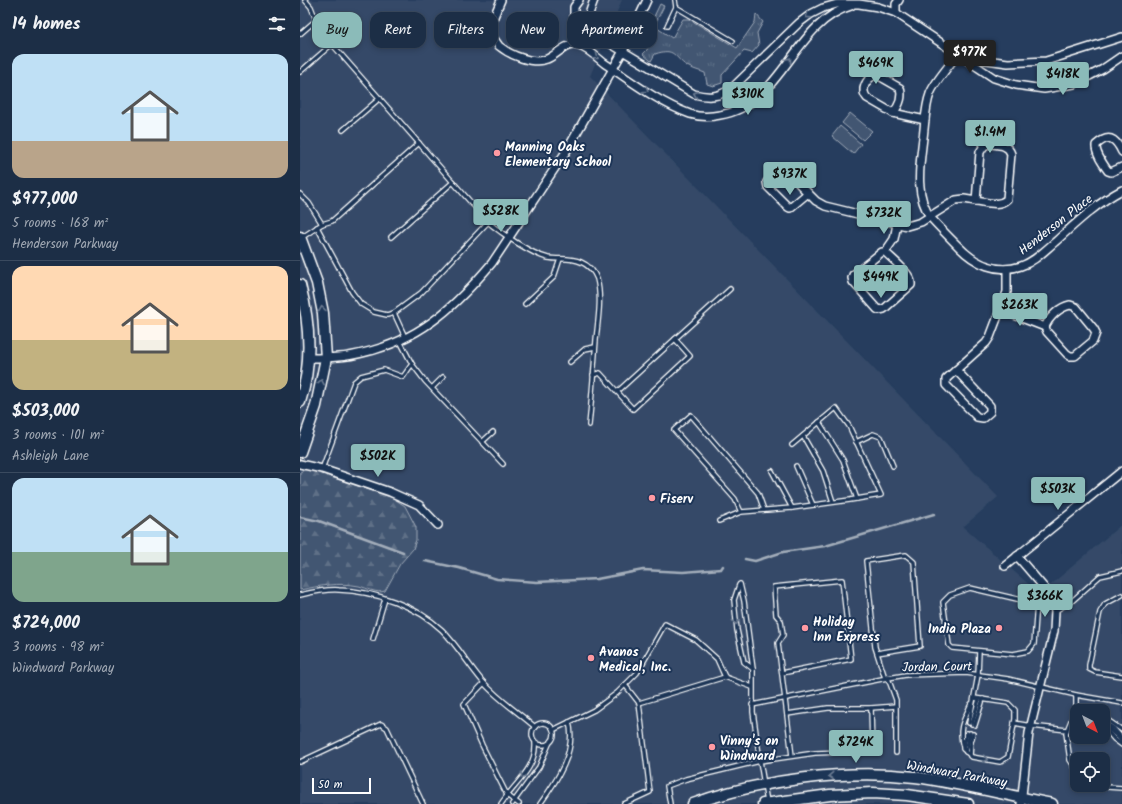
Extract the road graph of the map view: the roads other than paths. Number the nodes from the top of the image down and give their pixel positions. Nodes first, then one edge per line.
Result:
1 (305, 0) edge
2 (501, 0) edge
3 (579, 0) edge
4 (594, 0) edge
5 (647, 0) edge
6 (674, 0) edge
7 (899, 0) edge
8 (859, 4) junction
9 (676, 7) junction
10 (574, 12) edge
11 (589, 12) edge
12 (896, 13) junction
13 (667, 26) dead end
14 (300, 34) edge
15 (1122, 38) edge
16 (733, 41) dead end
17 (567, 47) edge
18 (583, 48) edge
19 (618, 48) edge
20 (623, 51) junction
21 (958, 54) junction
22 (1122, 56) edge
23 (613, 69) junction
24 (300, 72) edge
25 (380, 98) junction
26 (893, 114) junction
27 (925, 120) junction
28 (343, 130) dead end
29 (419, 143) junction
30 (1122, 152) edge
31 (1122, 167) edge
32 (453, 182) junction
33 (1122, 190) edge
34 (808, 193) junction
35 (300, 194) edge
36 (976, 201) junction
37 (930, 216) junction
38 (488, 222) junction
39 (322, 224) junction
40 (897, 224) junction
41 (317, 227) junction
42 (391, 237) dead end
43 (510, 237) junction
44 (300, 238) edge
45 (885, 252) junction
46 (560, 259) junction
47 (1006, 269) junction
48 (300, 285) edge
49 (730, 289) dead end
50 (525, 304) dead end
51 (1001, 310) junction
52 (394, 313) junction
53 (1045, 327) junction
54 (403, 340) junction
55 (675, 340) junction
56 (595, 347) junction
57 (304, 357) edge
58 (326, 358) junction
59 (570, 362) dead end
60 (412, 364) junction
61 (956, 370) junction
62 (593, 375) junction
63 (443, 377) dead end
64 (432, 388) junction
65 (617, 392) junction
66 (300, 402) edge
67 (819, 422) junction
68 (589, 425) dead end
69 (493, 432) dead end
70 (803, 436) junction
71 (482, 442) junction
72 (856, 442) junction
73 (792, 445) dead end
74 (300, 452) edge
75 (300, 464) edge
76 (503, 464) dead end
77 (796, 466) dead end
78 (893, 466) dead end
79 (322, 469) junction
80 (772, 471) dead end
81 (1122, 471) edge
82 (857, 499) junction
83 (833, 502) junction
84 (814, 505) junction
85 (792, 508) junction
86 (764, 510) junction
87 (741, 512) junction
88 (719, 521) dead end
89 (438, 525) dead end
90 (1017, 556) junction
91 (1005, 566) dead end
92 (1122, 571) edge
93 (300, 595) edge
94 (1122, 595) edge
95 (385, 599) junction
96 (1037, 603) junction
97 (1054, 607) junction
98 (373, 639) dead end
99 (979, 651) junction
100 (877, 653) junction
101 (753, 668) junction
102 (782, 673) junction
103 (978, 675) junction
104 (1122, 676) edge
105 (725, 677) junction
106 (887, 678) junction
107 (484, 683) junction
108 (625, 686) junction
109 (752, 687) junction
110 (1042, 687) junction
111 (1076, 695) junction
112 (784, 698) junction
113 (974, 698) junction
114 (981, 699) junction
115 (639, 703) junction
116 (1122, 703) edge
117 (1076, 704) edge
118 (752, 705) junction
119 (896, 706) junction
120 (871, 708) junction
121 (787, 714) junction
122 (569, 722) junction
123 (1110, 722) edge
124 (1014, 723) junction
125 (1070, 724) edge
126 (1031, 726) junction
127 (535, 727) junction
128 (1110, 727) edge
129 (554, 730) junction
130 (1067, 730) junction
131 (1110, 730) edge
132 (1122, 730) edge
133 (1110, 734) edge
134 (1122, 738) edge
135 (1122, 741) edge
136 (536, 743) junction
137 (549, 744) junction
138 (1122, 744) edge
139 (965, 750) junction
140 (896, 753) dead end
141 (792, 756) junction
142 (970, 756) junction
143 (1070, 760) edge
144 (760, 761) junction
145 (300, 762) edge
146 (765, 785) junction
147 (1110, 787) edge
148 (1122, 788) edge
149 (507, 795) junction
150 (1022, 801) edge
151 (513, 802) edge
152 (785, 802) edge
153 (765, 803) edge
154 (423, 804) edge
155 (501, 804) edge
156 (519, 804) edge
157 (540, 804) edge
158 (624, 804) edge
159 (670, 804) edge
160 (693, 804) edge
161 (968, 804) edge
162 (1052, 804) edge

1 - 14 lane
2 - 17 street
3 - 10 street
4 - 11 street
5 - 20 street
6 - 9 lane
7 - 12 street
8 - 12 street
8 -> 20 street
23 -> 8 street
9 - 13 lane
9 - 16 lane
12 - 21 street
15 - 21 street
18 -> 23 street
19 - 20 street
20 - 23 street
21 - 22 street
21 - 27 street, Henderson Place
23 - 43 street
24 - 25 lane
25 - 28 lane
25 - 29 lane
26 - 26 street
26 - 27 street
27 - 37 street, Henderson Place
29 - 32 lane
29 - 39 lane
30 - 31 street
32 - 38 lane
32 - 42 lane
33 - 47 street, Henderson Place
34 - 34 street
34 - 40 street
35 - 39 lane
36 - 36 street
36 - 37 street
37 - 40 street
37 - 47 street, Henderson Place
38 - 43 lane
38 - 52 lane
39 - 41 lane
40 - 45 street
41 - 44 lane
41 - 52 lane
43 - 46 lane
43 - 54 street
58 -> 44 main road
45 - 45 street
46 - 50 lane
46 - 56 lane
47 - 51 street
48 - 57 main road
49 - 55 lane
51 - 53 street
51 - 61 street
52 - 54 lane
53 - 53 street
54 - 58 street
54 - 60 lane
55 - 65 lane
55 - 65 lane
56 - 59 lane
56 - 62 lane
57 - 58 street
57 - 66 main road
74 -> 58 main road
60 - 64 lane
60 - 79 lane
61 - 61 street
62 - 65 lane
62 - 68 lane
63 - 64 lane
64 - 71 lane
67 - 70 lane
67 - 72 lane
67 - 82 lane
69 - 71 lane
70 - 73 lane
70 - 83 lane
71 - 76 lane
72 - 78 lane
72 - 82 lane
75 - 79 street
77 - 84 lane
79 - 89 street
80 - 85 lane
81 - 90 street
82 - 83 lane
83 - 84 lane
84 - 85 lane
85 - 86 lane
86 - 87 lane
86 - 87 lane
87 - 88 lane
90 - 91 street
90 - 97 street
92 - 97 lane
93 - 95 lane
94 - 104 lane
95 - 98 lane
95 - 107 lane
96 - 97 lane
96 - 99 lane
96 - 99 lane
97 - 110 street
99 - 103 lane
100 - 100 lane
100 - 106 lane
101 -> 101 lane
101 - 109 lane
102 - 102 lane
102 - 112 lane
103 - 106 lane, Jordan Court
103 - 110 lane, Jordan Court
103 - 113 lane
105 - 108 lane
105 - 109 lane
105 - 115 lane
106 - 112 lane, Jordan Court
106 - 119 lane
107 - 127 lane
107 - 149 lane
108 - 115 lane
108 - 122 lane
109 - 118 lane
110 - 111 lane, Jordan Court
110 - 126 street
111 - 116 lane, Jordan Court
111 - 117 lane
112 - 118 lane, Jordan Court
112 - 121 lane
113 - 114 lane
113 - 114 lane
113 - 139 lane
114 - 124 lane
115 - 158 lane
118 - 144 lane
119 - 120 lane
119 - 140 lane
120 - 121 lane
120 - 141 lane
121 - 141 lane
122 - 129 lane
122 - 157 lane
123 - 132 lane
124 - 126 lane
142 -> 124 lane
125 - 130 lane
126 - 130 lane
126 - 150 street
127 - 129 lane
127 - 136 lane
128 - 134 lane
129 - 137 lane
130 - 143 lane
131 - 135 lane
133 - 138 lane
136 - 137 lane
136 -> 149 lane
137 - 151 lane
139 - 142 lane
139 - 142 lane
141 - 144 lane
144 - 146 lane
144 - 159 lane
145 - 154 lane
150 -> 146 main road, Windward Parkway
146 - 153 lane
146 - 160 main road, Windward Parkway
147 - 148 lane
149 - 151 lane
149 - 155 lane
150 - 162 main road, Windward Parkway
151 - 156 lane
152 - 153 main road
152 - 161 main road

